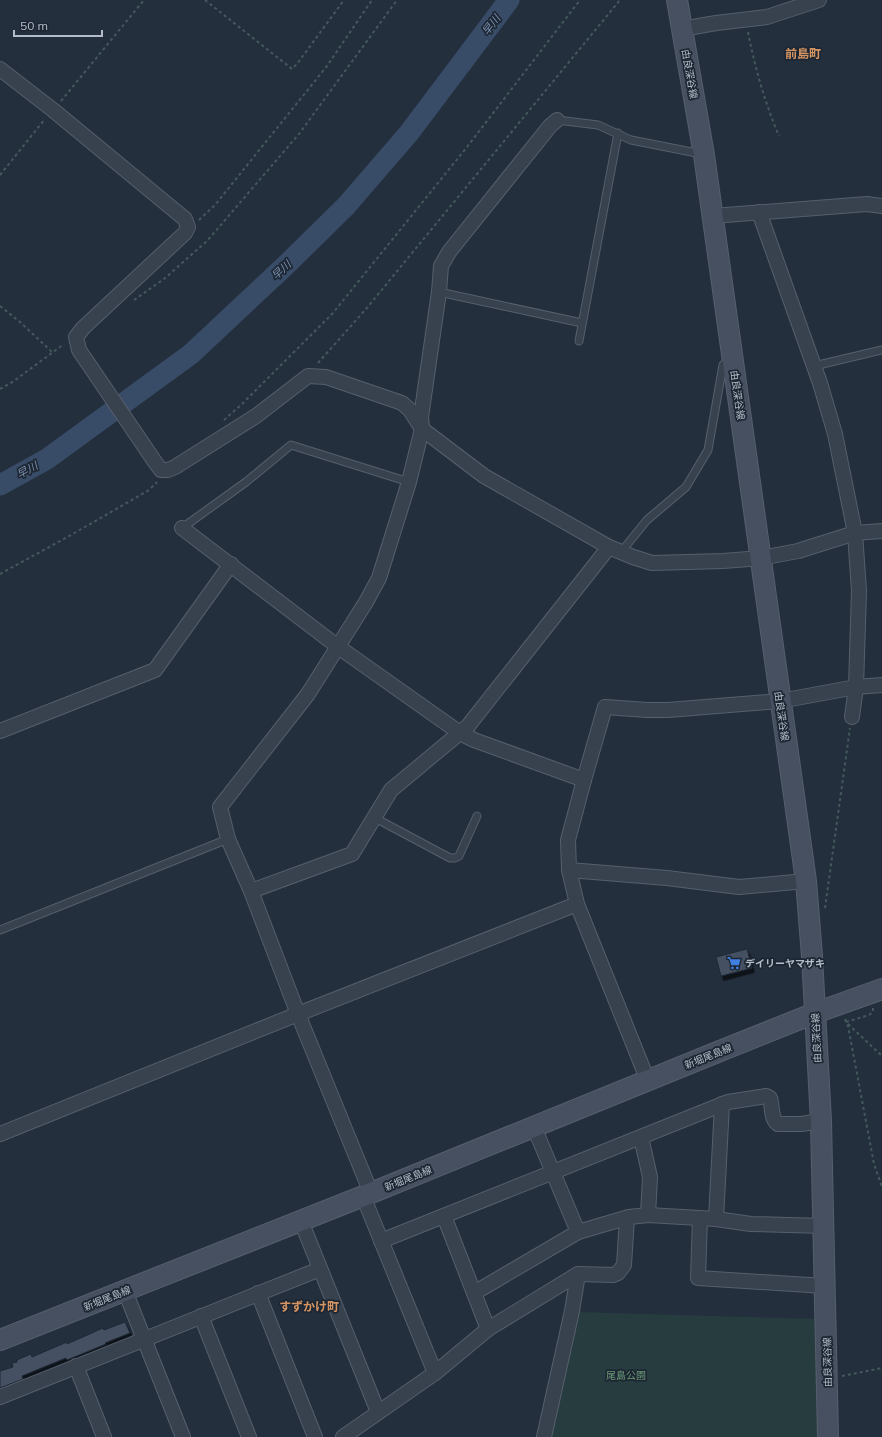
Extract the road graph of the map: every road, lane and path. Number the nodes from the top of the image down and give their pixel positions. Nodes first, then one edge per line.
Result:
1 (144, 0) edge
2 (205, 0) edge
3 (344, 0) edge
4 (372, 0) edge
5 (397, 0) edge
6 (580, 0) edge
7 (620, 0) edge
8 (678, 0) edge
9 (819, 0) edge
10 (746, 20) junction
11 (682, 29) junction
12 (0, 69) edge
13 (53, 110) junction
14 (557, 120) joint
15 (618, 133) junction
16 (779, 136) dead end
17 (704, 155) junction
18 (0, 175) edge
19 (882, 206) edge
20 (759, 212) junction
21 (713, 216) junction
22 (188, 227) junction
23 (440, 292) junction
24 (133, 300) dead end
25 (0, 306) edge
26 (582, 323) junction
27 (579, 341) dead end
28 (77, 344) junction
29 (882, 350) edge
30 (52, 352) junction
31 (732, 355) junction
32 (814, 366) junction
33 (308, 376) junction
34 (0, 389) edge
35 (219, 424) dead end
36 (422, 429) junction
37 (409, 482) junction
38 (149, 490) dead end
39 (182, 528) joint
40 (882, 530) edge
41 (855, 533) junction
42 (615, 549) junction
43 (761, 558) junction
44 (231, 564) junction
45 (0, 574) edge
46 (338, 646) junction
47 (882, 685) edge
48 (856, 687) junction
49 (780, 701) junction
50 (852, 717) joint
51 (0, 731) edge
52 (460, 733) junction
53 (584, 780) junction
54 (477, 816) dead end
55 (374, 818) junction
56 (228, 839) junction
57 (569, 870) junction
58 (806, 881) junction
59 (251, 891) junction
60 (577, 904) junction
61 (825, 911) dead end
62 (0, 930) edge
63 (882, 989) edge
64 (815, 1013) junction
65 (298, 1014) junction
66 (843, 1016) dead end
67 (846, 1022) junction
68 (882, 1056) edge
69 (648, 1081) junction
70 (722, 1104) junction
71 (821, 1121) junction
72 (534, 1127) junction
73 (0, 1134) edge
74 (641, 1136) junction
75 (553, 1172) junction
76 (882, 1187) edge
77 (367, 1195) junction
78 (648, 1215) junction
79 (444, 1216) junction
80 (627, 1218) junction
81 (700, 1218) junction
82 (716, 1219) junction
83 (301, 1221) junction
84 (824, 1226) junction
85 (578, 1232) junction
86 (381, 1241) junction
87 (320, 1269) junction
88 (578, 1274) junction
89 (825, 1286) junction
90 (124, 1291) junction
91 (258, 1293) junction
92 (474, 1293) junction
93 (201, 1316) junction
94 (488, 1329) junction
95 (144, 1339) junction
96 (0, 1340) edge
97 (76, 1366) junction
98 (882, 1368) edge
99 (435, 1373) junction
100 (827, 1380) junction
101 (0, 1397) edge
102 (378, 1412) junction
103 (104, 1437) edge
104 (183, 1437) edge
105 (249, 1437) edge
106 (315, 1437) edge
107 (343, 1437) edge
108 (544, 1437) edge
109 (828, 1437) edge

1 - 13 path
2 - 3 path
4 - 22 path
5 - 24 path
6 - 35 path
7 - 33 path
8 - 11 main road, 由良深谷線
9 - 10 street
10 - 11 street
10 - 16 path
11 - 17 main road, 由良深谷線
12 - 13 street
13 - 18 path
13 - 22 street
14 - 15 lane
14 - 23 street
15 - 17 lane
15 - 26 lane
17 - 21 main road, 由良深谷線
19 - 20 street
20 - 21 street
20 - 32 street
21 - 31 main road, 由良深谷線
22 - 28 street
23 - 26 lane
23 - 36 street
25 - 30 path
26 - 27 lane
28 - 30 path
28 - 33 street
29 - 32 lane
30 - 34 path
31 - 42 lane
31 - 43 main road, 由良深谷線
32 - 41 street
33 - 36 street
36 - 37 street
36 - 42 street
37 - 39 lane
37 - 46 street
38 - 45 path
39 - 44 street
40 - 41 street
41 - 43 street
41 - 48 street
42 - 43 street
42 - 52 street
43 - 49 main road, 由良深谷線
44 - 46 street
44 - 51 street
46 - 52 street
46 - 56 street
47 - 48 street
48 - 49 street
48 - 50 street
49 - 53 street
49 - 58 main road, 由良深谷線
50 - 61 path
52 - 53 street
52 - 55 street
53 - 57 street
54 - 55 lane
55 - 59 street
56 - 59 street
56 - 62 lane
57 - 58 street
57 - 60 street
58 - 64 main road, 由良深谷線
59 - 65 street
60 - 65 street
60 - 69 street
63 - 64 main road, 新堀尾島線
64 - 69 main road, 新堀尾島線
64 - 71 main road, 由良深谷線
65 - 73 street
65 - 77 street
66 - 67 path
67 - 68 path
67 - 76 path
69 - 72 main road, 新堀尾島線
70 - 71 street
70 - 74 street
70 - 82 street
71 - 84 main road, 由良深谷線
72 - 75 street
72 - 77 main road, 新堀尾島線
74 - 75 street
74 - 78 street
75 - 79 street
75 - 85 street
77 - 83 main road, 新堀尾島線
77 - 86 street
78 - 80 street
78 - 81 street
79 - 86 street
79 - 92 street
80 - 85 street
80 - 88 street
81 - 82 street
81 - 89 street
82 - 84 street
83 - 87 street
83 - 90 main road, 新堀尾島線
84 - 89 main road, 由良深谷線
85 - 92 street
86 - 99 street
87 - 91 street
87 - 102 street
88 - 94 street
88 - 108 street
89 - 100 main road, 由良深谷線
90 - 95 street
90 - 96 main road, 新堀尾島線
91 - 93 street
91 - 106 street
92 - 94 street
93 - 95 street
93 - 105 street
94 - 99 street
95 - 97 street
95 - 104 street
97 - 101 street
97 - 103 street
98 - 100 path
99 - 102 street
100 - 109 main road, 由良深谷線
102 - 107 street

